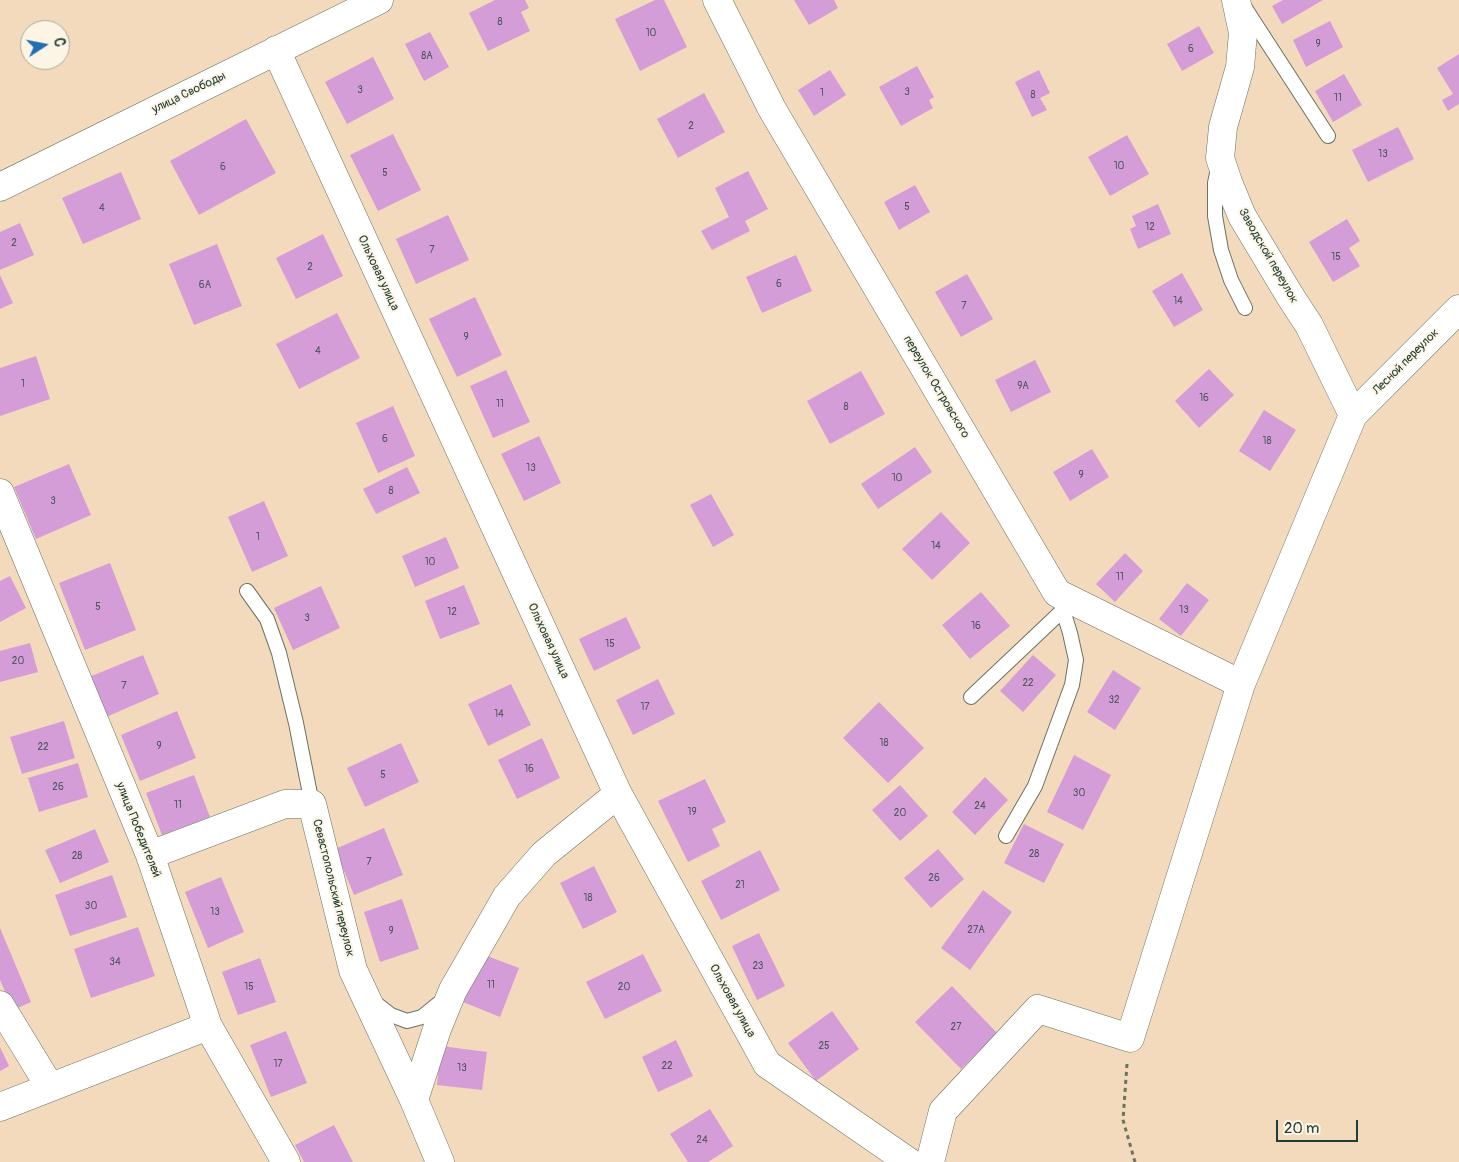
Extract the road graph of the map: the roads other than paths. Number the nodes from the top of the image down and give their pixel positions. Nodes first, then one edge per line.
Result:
1 (379, 0) edge
2 (716, 0) edge
3 (1238, 0) edge
4 (276, 50) junction
5 (1328, 136) dead end
6 (1220, 158) junction
7 (0, 187) edge
8 (1245, 308) dead end
9 (1459, 309) edge
10 (1353, 415) junction
11 (0, 493) edge
12 (247, 591) dead end
13 (1060, 601) junction
14 (1241, 684) junction
15 (971, 697) dead end
16 (618, 794) junction
17 (312, 804) junction
18 (1006, 836) dead end
19 (150, 855) junction
20 (453, 990) junction
21 (364, 994) junction
22 (0, 1005) edge
23 (208, 1026) junction
24 (50, 1087) junction
25 (414, 1100) junction
26 (0, 1107) edge
27 (286, 1162) edge
28 (440, 1162) edge
29 (909, 1162) edge
30 (930, 1162) edge

1 - 4 street, улица Свободы
2 - 13 street, переулок Островского
3 - 5 lane
3 - 6 street, Заводской переулок
4 - 7 street, улица Свободы
4 - 16 street, Ольховая улица
6 - 8 lane
6 - 10 street, Заводской переулок
9 - 10 street, Лесной переулок
10 - 14 street
11 - 19 street, улица Победителей
12 - 17 lane
13 - 14 street
13 - 15 lane
13 - 18 lane
14 - 30 street
16 - 20 street
16 - 29 street, Ольховая улица
17 - 19 street, Севастопольский переулок
17 - 21 street, Севастопольский переулок
19 - 23 street, улица Победителей
20 - 21 lane
20 - 25 street
21 - 25 street, Севастопольский переулок
22 - 24 street
23 - 24 street
23 - 27 street, улица Победителей
24 - 26 street
25 - 28 street, Севастопольский переулок

